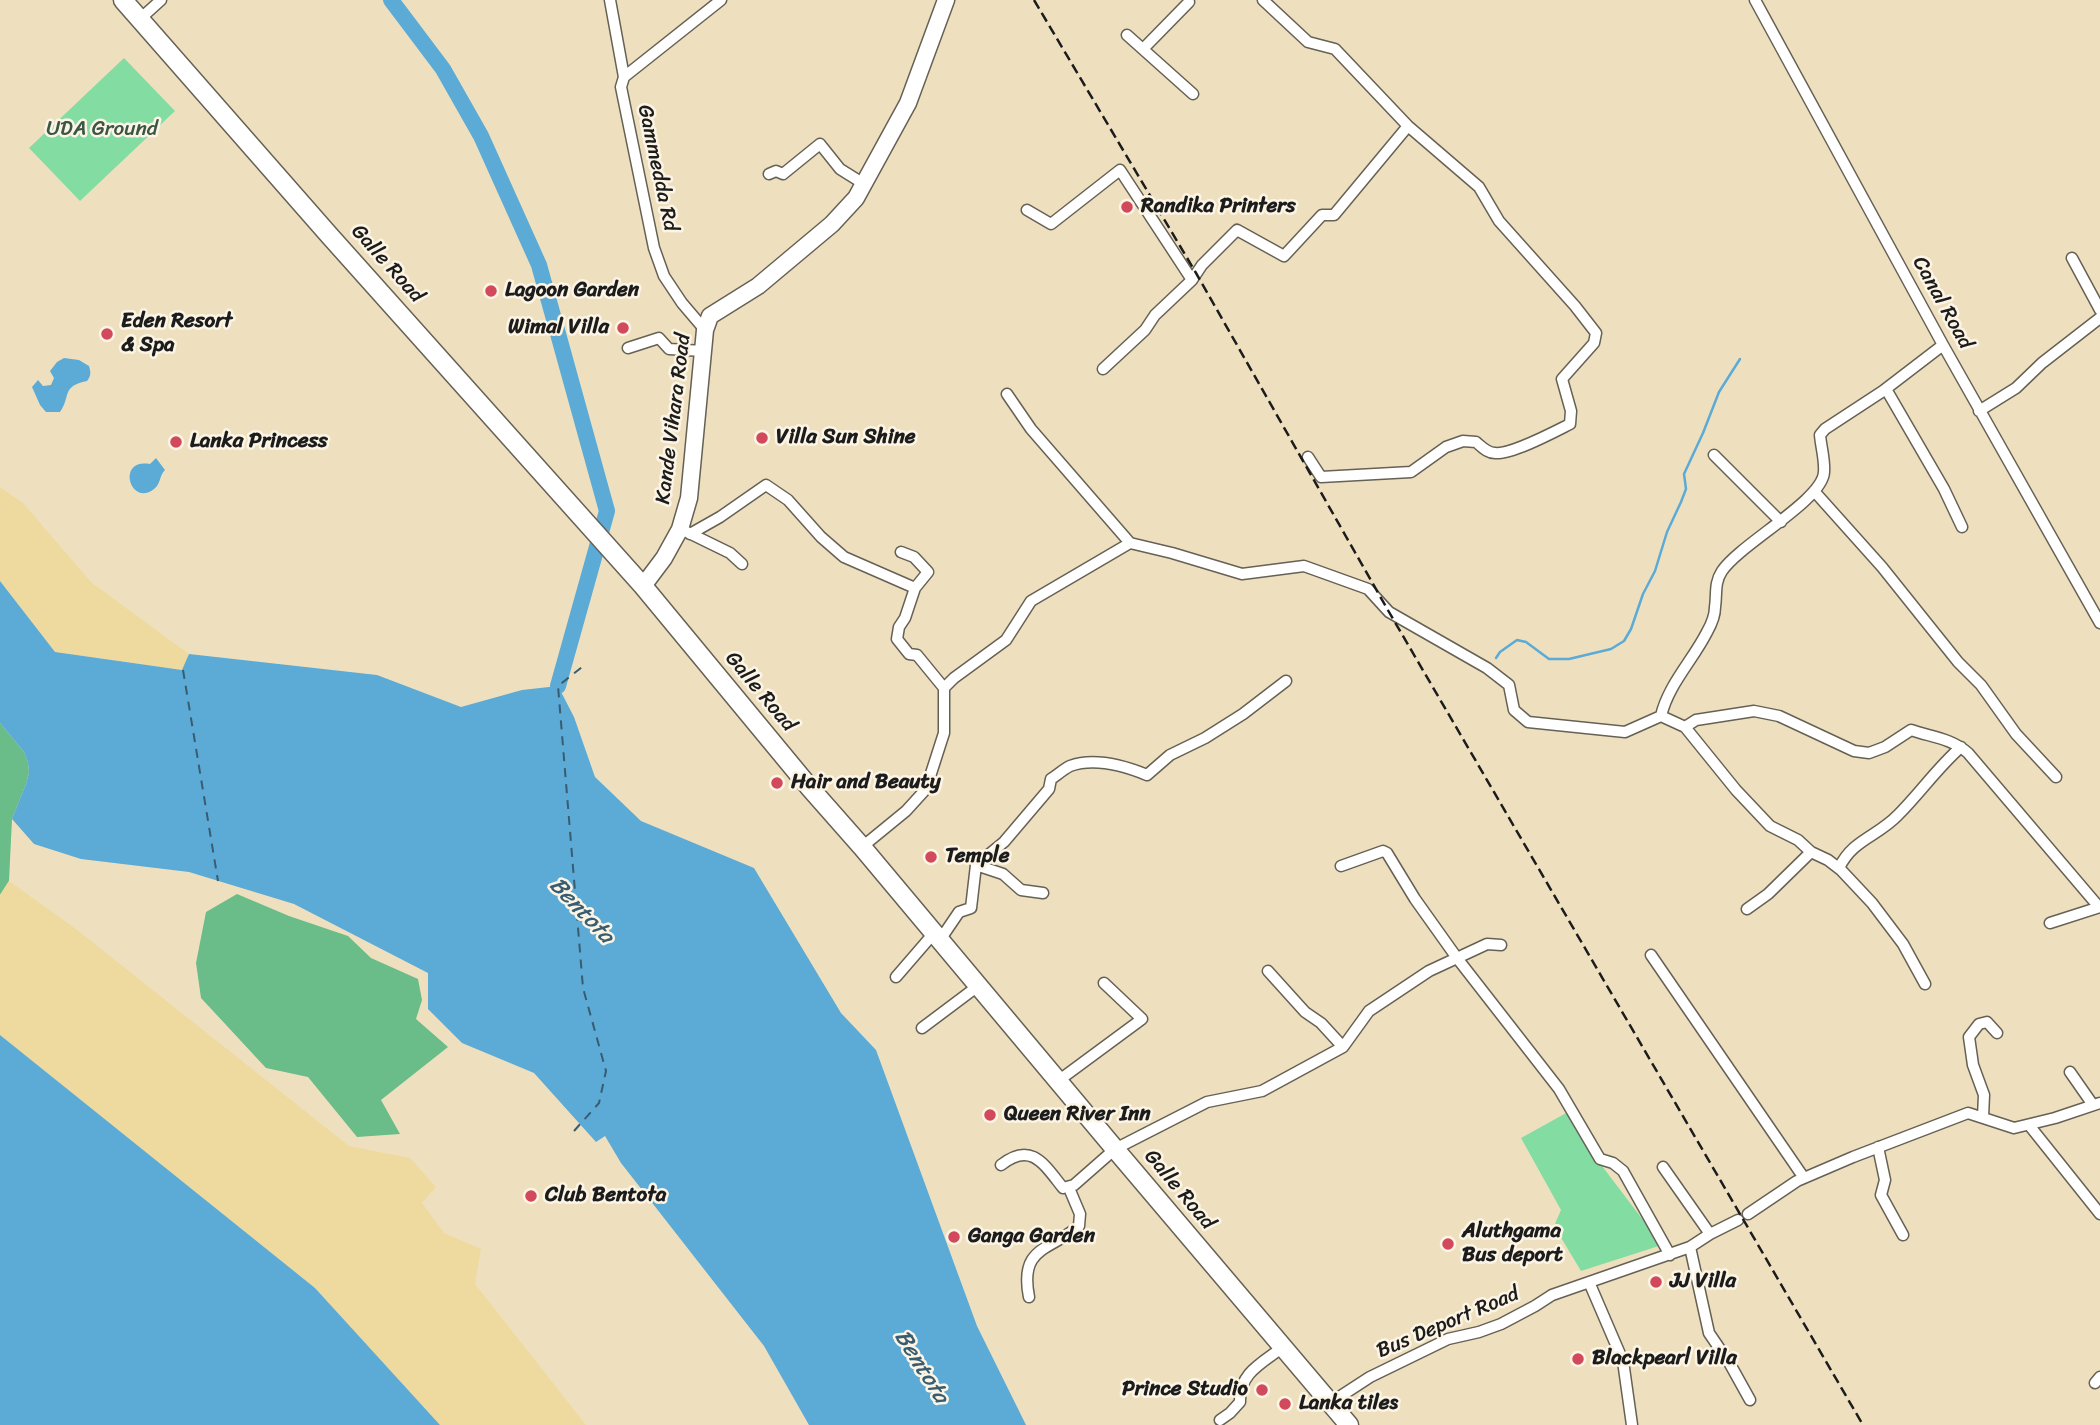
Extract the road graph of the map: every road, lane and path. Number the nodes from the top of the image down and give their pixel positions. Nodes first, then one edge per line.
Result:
1 (123, 0) edge
2 (161, 0) edge
3 (610, 0) edge
4 (721, 0) edge
5 (946, 0) edge
6 (1262, 0) edge
7 (1755, 0) edge
8 (1189, 2) dead end
9 (140, 19) junction
10 (1126, 35) dead end
11 (1143, 49) junction
12 (624, 77) junction
13 (1193, 94) dead end
14 (1408, 125) junction
15 (769, 174) dead end
16 (864, 184) junction
17 (1027, 210) dead end
18 (2073, 258) dead end
19 (1192, 280) junction
20 (2100, 310) edge
21 (2100, 318) edge
22 (705, 330) junction
23 (1943, 345) junction
24 (628, 348) dead end
25 (703, 351) junction
26 (1103, 369) dead end
27 (1886, 389) junction
28 (1007, 394) dead end
29 (1979, 411) junction
30 (1714, 455) dead end
31 (1308, 457) dead end
32 (1814, 491) junction
33 (1781, 522) junction
34 (1962, 527) dead end
35 (685, 531) junction
36 (1130, 543) junction
37 (901, 552) dead end
38 (742, 564) dead end
39 (638, 582) junction
40 (915, 588) junction
41 (2100, 623) edge
42 (1286, 681) dead end
43 (944, 688) junction
44 (1661, 716) junction
45 (1685, 727) junction
46 (1961, 747) junction
47 (2056, 777) dead end
48 (862, 847) junction
49 (1811, 852) junction
50 (976, 865) junction
51 (1340, 866) dead end
52 (1839, 869) junction
53 (1043, 892) dead end
54 (2100, 907) edge
55 (1747, 909) dead end
56 (2050, 923) dead end
57 (937, 937) junction
58 (1501, 945) dead end
59 (1651, 955) dead end
60 (1457, 958) junction
61 (1268, 971) dead end
62 (896, 977) dead end
63 (1104, 983) dead end
64 (1925, 984) dead end
65 (978, 986) junction
66 (922, 1028) dead end
67 (1997, 1033) dead end
68 (1343, 1047) junction
69 (2070, 1072) dead end
70 (1058, 1081) junction
71 (2096, 1104) edge
72 (1983, 1117) junction
73 (2028, 1125) junction
74 (1878, 1147) junction
75 (1115, 1149) junction
76 (1001, 1166) dead end
77 (1663, 1167) dead end
78 (1804, 1178) junction
79 (1069, 1188) junction
80 (1748, 1214) dead end
81 (2100, 1214) edge
82 (1738, 1220) dead end
83 (1710, 1234) junction
84 (1903, 1235) dead end
85 (1690, 1247) junction
86 (1670, 1255) junction
87 (1589, 1282) junction
88 (1029, 1297) dead end
89 (1283, 1347) junction
90 (1750, 1400) dead end
91 (1330, 1403) junction
92 (1220, 1419) dead end
93 (1349, 1425) edge
94 (1632, 1425) edge

1 - 9 highway, Galle Road
2 - 9 street
3 - 12 street, Gammedda Rd
4 - 12 street
5 - 16 main road, Kande Vihara Road
6 - 14 street
7 - 23 street, Canal Road
8 - 11 street
9 - 39 highway, Galle Road
10 - 11 street
11 - 13 street
12 - 22 street, Gammedda Rd
14 - 19 street
14 - 31 street
15 - 16 street
16 - 22 main road, Kande Vihara Road
17 - 19 street
18 - 20 street
19 - 26 street
21 - 29 street
22 - 25 main road, Kande Vihara Road
23 - 27 street
23 - 29 street, Canal Road
24 - 25 street
25 - 35 main road, Kande Vihara Road
27 - 32 street
27 - 34 street
28 - 36 street
29 - 41 street, Canal Road
30 - 33 street
32 - 33 street
32 - 47 street
33 - 44 street
35 - 38 street
35 - 39 main road, Kande Vihara Road
35 - 40 street
36 - 43 street
36 - 44 street
37 - 40 street
39 - 48 highway, Galle Road
40 - 43 street
42 - 50 street
43 - 48 street
44 - 45 street
45 - 46 street
45 - 49 street
46 - 52 street
46 - 54 street
48 - 57 highway, Galle Road
49 - 52 street
49 - 55 street
50 - 53 street
50 - 57 street
51 - 60 street
52 - 64 street
54 - 56 street
57 - 62 street
57 - 65 highway, Galle Road
58 - 60 street
59 - 78 street
60 - 68 street
60 - 86 street
61 - 68 street
63 - 70 street
65 - 66 street
65 - 70 highway, Galle Road
67 - 72 street
68 - 75 street
69 - 71 street
70 - 75 highway, Galle Road
71 - 73 street
72 - 73 street
72 - 74 street
73 - 81 street
74 - 78 street
74 - 84 street
75 - 79 street
75 - 89 highway, Galle Road
76 - 79 street
77 - 83 street
78 - 80 street
79 - 88 street
82 - 83 street, Bus Deport Road
83 - 85 street, Bus Deport Road
85 - 86 street, Bus Deport Road
85 - 90 street
86 - 87 street, Bus Deport Road
87 - 91 street, Bus Deport Road
87 - 94 street
89 - 91 highway, Galle Road
89 - 92 street
91 - 93 highway, Galle Road

